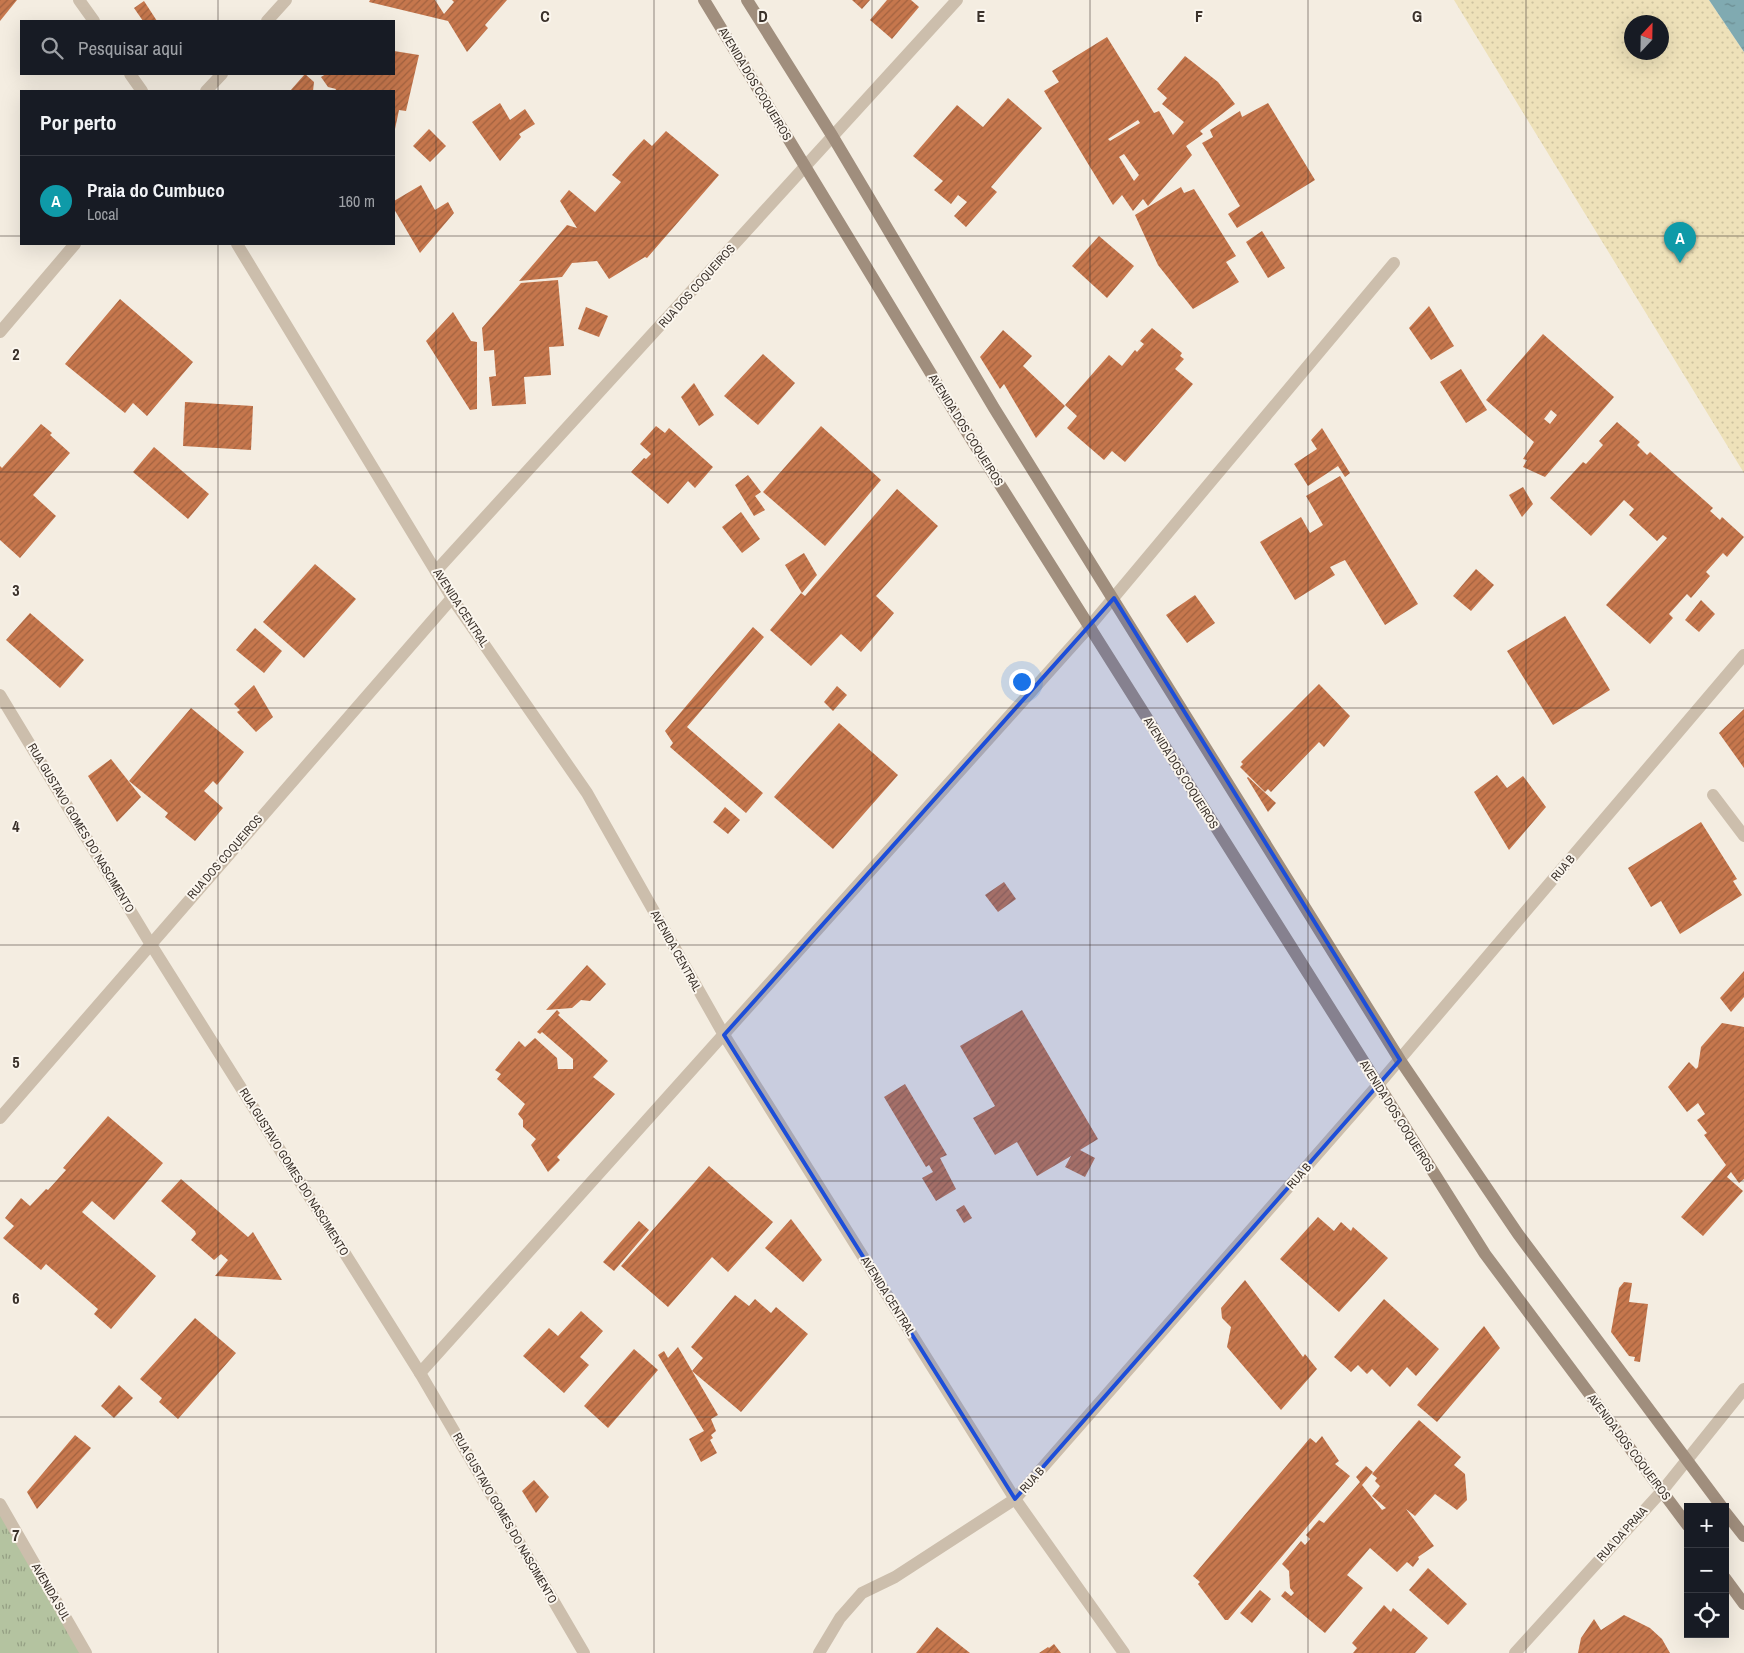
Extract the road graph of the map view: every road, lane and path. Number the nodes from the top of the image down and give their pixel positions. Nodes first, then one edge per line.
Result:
1 (79, 0) edge
2 (286, 0) edge
3 (704, 0) edge
4 (747, 0) edge
5 (957, 0) edge
6 (93, 20) edge
7 (268, 20) edge
8 (131, 75) edge
9 (221, 75) edge
10 (141, 90) edge
11 (207, 90) edge
12 (833, 136) junction
13 (806, 167) junction
14 (75, 245) edge
15 (238, 245) edge
16 (1394, 262) dead end
17 (0, 332) edge
18 (436, 571) junction
19 (452, 598) junction
20 (1114, 598) junction
21 (1089, 627) junction
22 (1744, 655) edge
23 (0, 695) edge
24 (1712, 795) dead end
25 (1744, 836) edge
26 (150, 943) junction
27 (724, 1035) junction
28 (1400, 1060) junction
29 (1377, 1086) junction
30 (0, 1118) edge
31 (420, 1372) junction
32 (1744, 1389) edge
33 (1687, 1461) junction
34 (1662, 1491) junction
35 (1016, 1499) junction
36 (1719, 1503) edge
37 (0, 1504) edge
38 (1729, 1517) edge
39 (1684, 1521) edge
40 (1744, 1536) edge
41 (1729, 1583) edge
42 (1744, 1604) edge
43 (86, 1653) edge
44 (584, 1653) edge
45 (819, 1653) edge
46 (1124, 1653) edge
47 (1515, 1653) edge

1 - 6 street
2 - 7 street
3 - 13 main road, AVENIDA DOS COQUEIROS
4 - 12 main road
5 - 12 street, RUA DOS COQUEIROS
8 - 10 street
9 - 11 street
12 - 13 street, RUA DOS COQUEIROS
12 - 20 main road
13 - 18 street, RUA DOS COQUEIROS
13 - 21 main road, AVENIDA DOS COQUEIROS
14 - 17 street
15 - 18 street, AVENIDA CENTRAL
16 - 20 street
18 - 19 street, AVENIDA CENTRAL
19 - 26 street, RUA DOS COQUEIROS
19 - 27 street, AVENIDA CENTRAL
20 - 21 street
20 - 28 main road
21 - 27 street
21 - 29 main road, AVENIDA DOS COQUEIROS
22 - 28 street, RUA B
23 - 26 street, RUA GUSTAVO GOMES DO NASCIMENTO
24 - 25 street
26 - 30 street, RUA DOS COQUEIROS
26 - 31 street, RUA GUSTAVO GOMES DO NASCIMENTO
27 - 31 street
27 - 35 street, AVENIDA CENTRAL
28 - 29 street, RUA B
28 - 33 main road
29 - 34 main road, AVENIDA DOS COQUEIROS
29 - 35 street, RUA B
31 - 44 street, RUA GUSTAVO GOMES DO NASCIMENTO
32 - 33 street, RUA DA PRAIA
33 - 34 street, RUA DA PRAIA
33 - 36 main road
34 - 39 main road, AVENIDA DOS COQUEIROS
34 - 47 street, RUA DA PRAIA
35 - 45 street, RUA B
35 - 46 street, AVENIDA CENTRAL
37 - 43 street, AVENIDA SUL
38 - 40 main road
41 - 42 main road

